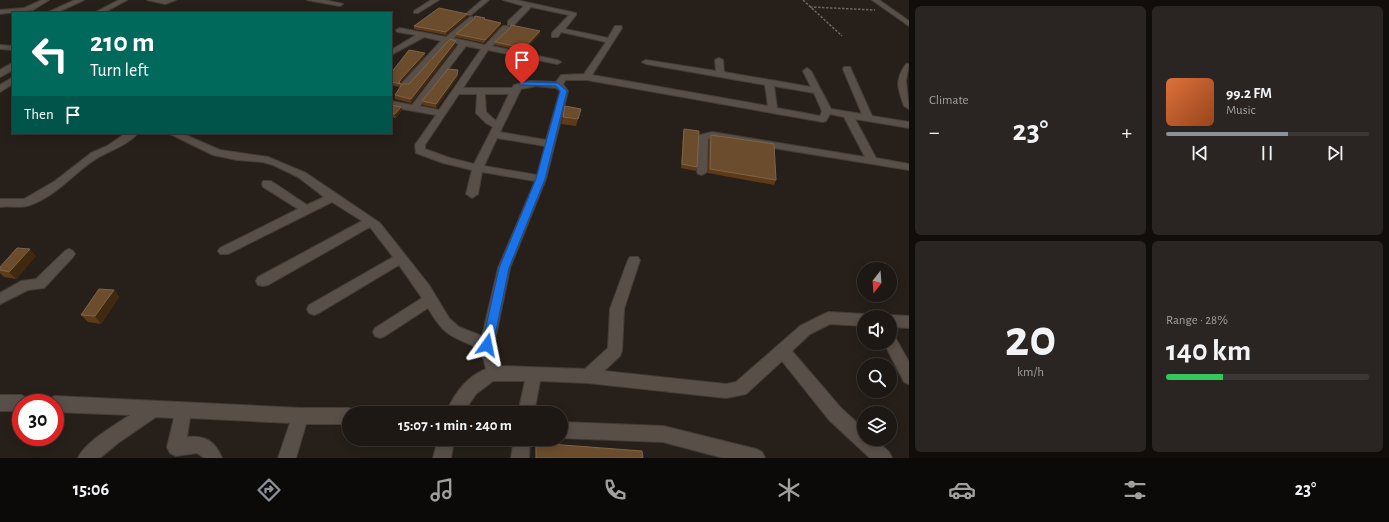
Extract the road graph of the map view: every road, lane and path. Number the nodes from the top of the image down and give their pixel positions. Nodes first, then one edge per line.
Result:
1 (46, 0) edge
2 (81, 0) edge
3 (124, 0) edge
4 (150, 0) edge
5 (173, 0) edge
6 (310, 0) edge
7 (436, 0) edge
8 (486, 0) edge
9 (506, 0) edge
10 (803, 0) edge
11 (875, 0) edge
12 (340, 4) dead end
13 (529, 5) junction
14 (810, 7) junction
15 (892, 11) junction
16 (0, 12) edge
17 (52, 12) edge
18 (100, 12) edge
19 (416, 12) dead end
20 (908, 21) edge
21 (618, 28) dead end
22 (400, 30) dead end
23 (422, 35) junction
24 (842, 36) dead end
25 (446, 40) junction
26 (609, 40) junction
27 (464, 43) junction
28 (0, 47) edge
29 (12, 48) edge
30 (486, 48) junction
31 (392, 52) edge
32 (719, 60) dead end
33 (557, 62) dead end
34 (646, 62) dead end
35 (909, 66) edge
36 (12, 67) edge
37 (847, 69) dead end
38 (807, 71) dead end
39 (0, 74) edge
40 (720, 74) junction
41 (587, 77) junction
42 (906, 79) edge
43 (12, 81) edge
44 (769, 83) junction
45 (558, 84) junction
46 (405, 85) edge
47 (0, 89) edge
48 (457, 91) junction
49 (515, 91) junction
50 (816, 91) junction
51 (481, 92) junction
52 (392, 104) edge
53 (909, 106) edge
54 (414, 108) junction
55 (774, 110) junction
56 (827, 112) junction
57 (441, 113) junction
58 (848, 115) junction
59 (868, 118) junction
60 (909, 126) edge
61 (496, 130) junction
62 (132, 134) edge
63 (175, 134) edge
64 (550, 144) junction
65 (871, 159) junction
66 (478, 167) junction
67 (909, 167) edge
68 (702, 172) dead end
69 (541, 179) junction
70 (267, 184) dead end
71 (472, 194) dead end
72 (332, 198) junction
73 (0, 203) edge
74 (307, 210) junction
75 (370, 222) junction
76 (224, 251) dead end
77 (69, 254) dead end
78 (402, 258) junction
79 (634, 260) dead end
80 (263, 281) dead end
81 (0, 299) edge
82 (430, 300) junction
83 (314, 309) dead end
84 (857, 320) edge
85 (897, 321) edge
86 (909, 322) edge
87 (380, 332) dead end
88 (487, 345) junction
89 (782, 350) junction
90 (895, 350) edge
91 (489, 374) junction
92 (534, 374) junction
93 (588, 376) junction
94 (909, 378) edge
95 (0, 403) edge
96 (12, 403) edge
97 (64, 404) edge
98 (458, 406) edge
99 (527, 406) edge
100 (154, 409) junction
101 (184, 410) junction
102 (300, 416) junction
103 (342, 416) edge
104 (568, 430) edge
105 (445, 446) edge
106 (521, 446) edge
107 (87, 458) edge
108 (213, 458) edge
109 (287, 458) edge
110 (442, 458) edge
111 (520, 458) edge
112 (756, 458) edge
113 (883, 458) edge

1 - 16 street
2 - 17 street
3 - 18 street
4 - 5 street
6 - 12 street
7 - 19 street
8 - 25 street
9 - 13 street
10 - 14 path
11 - 15 street
13 - 26 street
13 - 30 street
14 - 15 path
14 - 24 path
15 - 20 street
21 - 26 street
22 - 23 street
23 - 25 street
23 - 31 street
25 - 27 street
25 - 46 street
26 - 41 street
27 - 30 street
27 - 54 street
28 - 29 street
30 - 33 street
30 - 48 street
32 - 40 street
34 - 40 street
35 - 42 street
36 - 39 street
37 - 59 street
38 - 50 street
40 - 44 street
41 - 45 street
41 - 55 street
42 - 53 street
43 - 47 street
44 - 50 street
44 - 55 street
45 - 49 street
45 - 64 street
48 - 51 street
48 - 57 street
49 - 51 street
49 - 61 street
50 - 56 street
51 - 61 street
52 - 54 street
54 - 57 street
55 - 56 street
56 - 58 street
57 - 66 street
58 - 59 street
58 - 65 street
59 - 60 street
61 - 64 street
61 - 66 street
62 - 73 street
63 - 72 street
64 - 69 street
65 - 67 street
65 - 68 street
66 - 69 street
66 - 71 street
69 - 88 street
70 - 74 street
72 - 74 street
72 - 75 street
74 - 76 street
75 - 78 street
75 - 80 street
77 - 81 street
78 - 82 street
78 - 83 street
79 - 93 street
82 - 87 street
82 - 88 street
84 - 89 street
85 - 86 street
88 - 91 street
89 - 93 street
89 - 113 street
90 - 94 street
91 - 92 street
91 - 98 street
92 - 93 street
92 - 99 street
95 - 96 street
97 - 100 street
100 - 101 street
100 - 107 street
101 - 102 street
101 - 108 street
102 - 103 street
102 - 109 street
104 - 112 street
105 - 110 street
106 - 111 street

